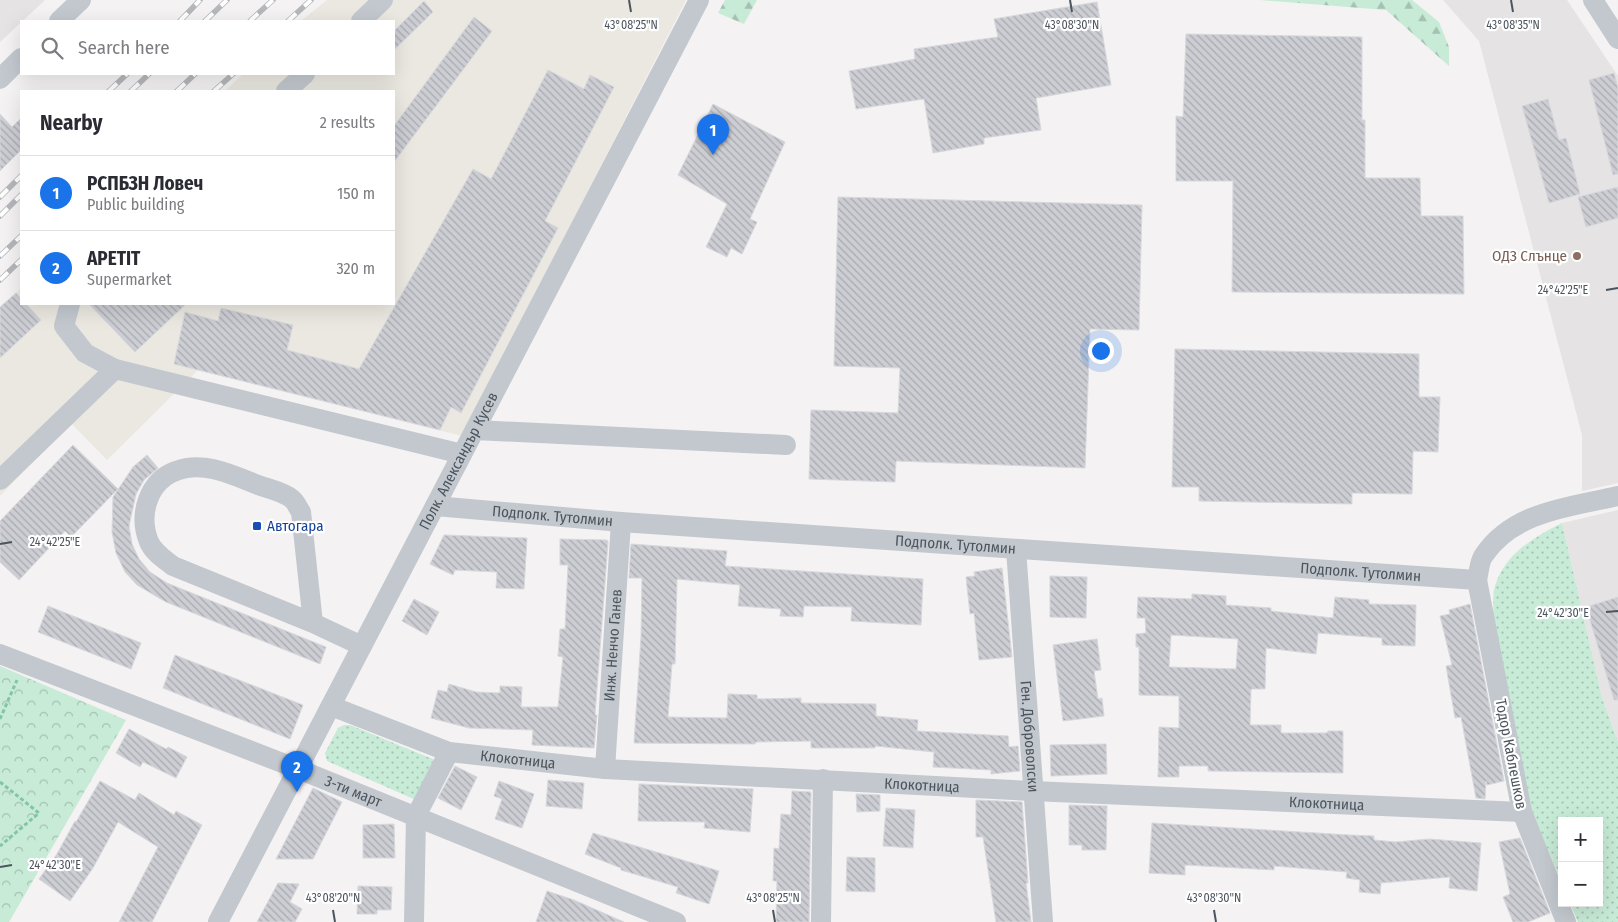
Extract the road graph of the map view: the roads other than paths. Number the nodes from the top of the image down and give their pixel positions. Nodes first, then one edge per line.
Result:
1 (81, 0) edge
2 (383, 0) edge
3 (699, 0) edge
4 (1594, 0) edge
5 (60, 20) edge
6 (362, 20) edge
7 (1617, 35) edge
8 (20, 59) edge
9 (304, 75) edge
10 (0, 79) edge
11 (287, 90) edge
12 (70, 305) edge
13 (115, 369) junction
14 (475, 430) junction
15 (786, 445) dead end
16 (462, 454) junction
17 (0, 480) edge
18 (1618, 496) edge
19 (435, 506) junction
20 (621, 522) junction
21 (1016, 549) junction
22 (1477, 580) junction
23 (313, 623) junction
24 (362, 646) junction
25 (0, 654) edge
26 (331, 706) junction
27 (449, 752) junction
28 (298, 769) junction
29 (606, 769) junction
30 (823, 779) junction
31 (1032, 791) junction
32 (1522, 812) junction
33 (416, 816) junction
34 (218, 922) edge
35 (414, 922) edge
36 (676, 922) edge
37 (821, 922) edge
38 (1043, 922) edge
39 (1566, 922) edge

1 - 5 street
2 - 6 street
3 - 14 street, Полк. Александър Кусев
4 - 7 street
8 - 10 street
9 - 11 street
12 - 13 street
13 - 16 street
13 - 17 street
14 - 15 street
14 - 16 street, Полк. Александър Кусев
16 - 19 street, Полк. Александър Кусев
18 - 22 street
19 - 20 street, Подполк. Тутолмин
19 - 24 street, Полк. Александър Кусев
20 - 21 street, Подполк. Тутолмин
20 - 29 street, Инж. Ненчо Ганев
21 - 22 street, Подполк. Тутолмин
21 - 31 street, Ген. Доброволски
22 - 32 street, Тодор Каблешков
23 - 23 street
23 - 24 street
24 - 26 street, Полк. Александър Кусев
25 - 28 street, 3-ти март
26 - 27 street, Клокотница
26 - 28 street, Полк. Александър Кусев
27 - 29 street, Клокотница
27 - 33 street
28 - 33 street, 3-ти март
28 - 34 street, Полк. Александър Кусев
29 - 30 street, Клокотница
30 - 31 street, Клокотница
30 - 37 street
31 - 32 street, Клокотница
31 - 38 street, Ген. Доброволски
32 - 39 street, Тодор Каблешков
33 - 35 street
33 - 36 street, 3-ти март

